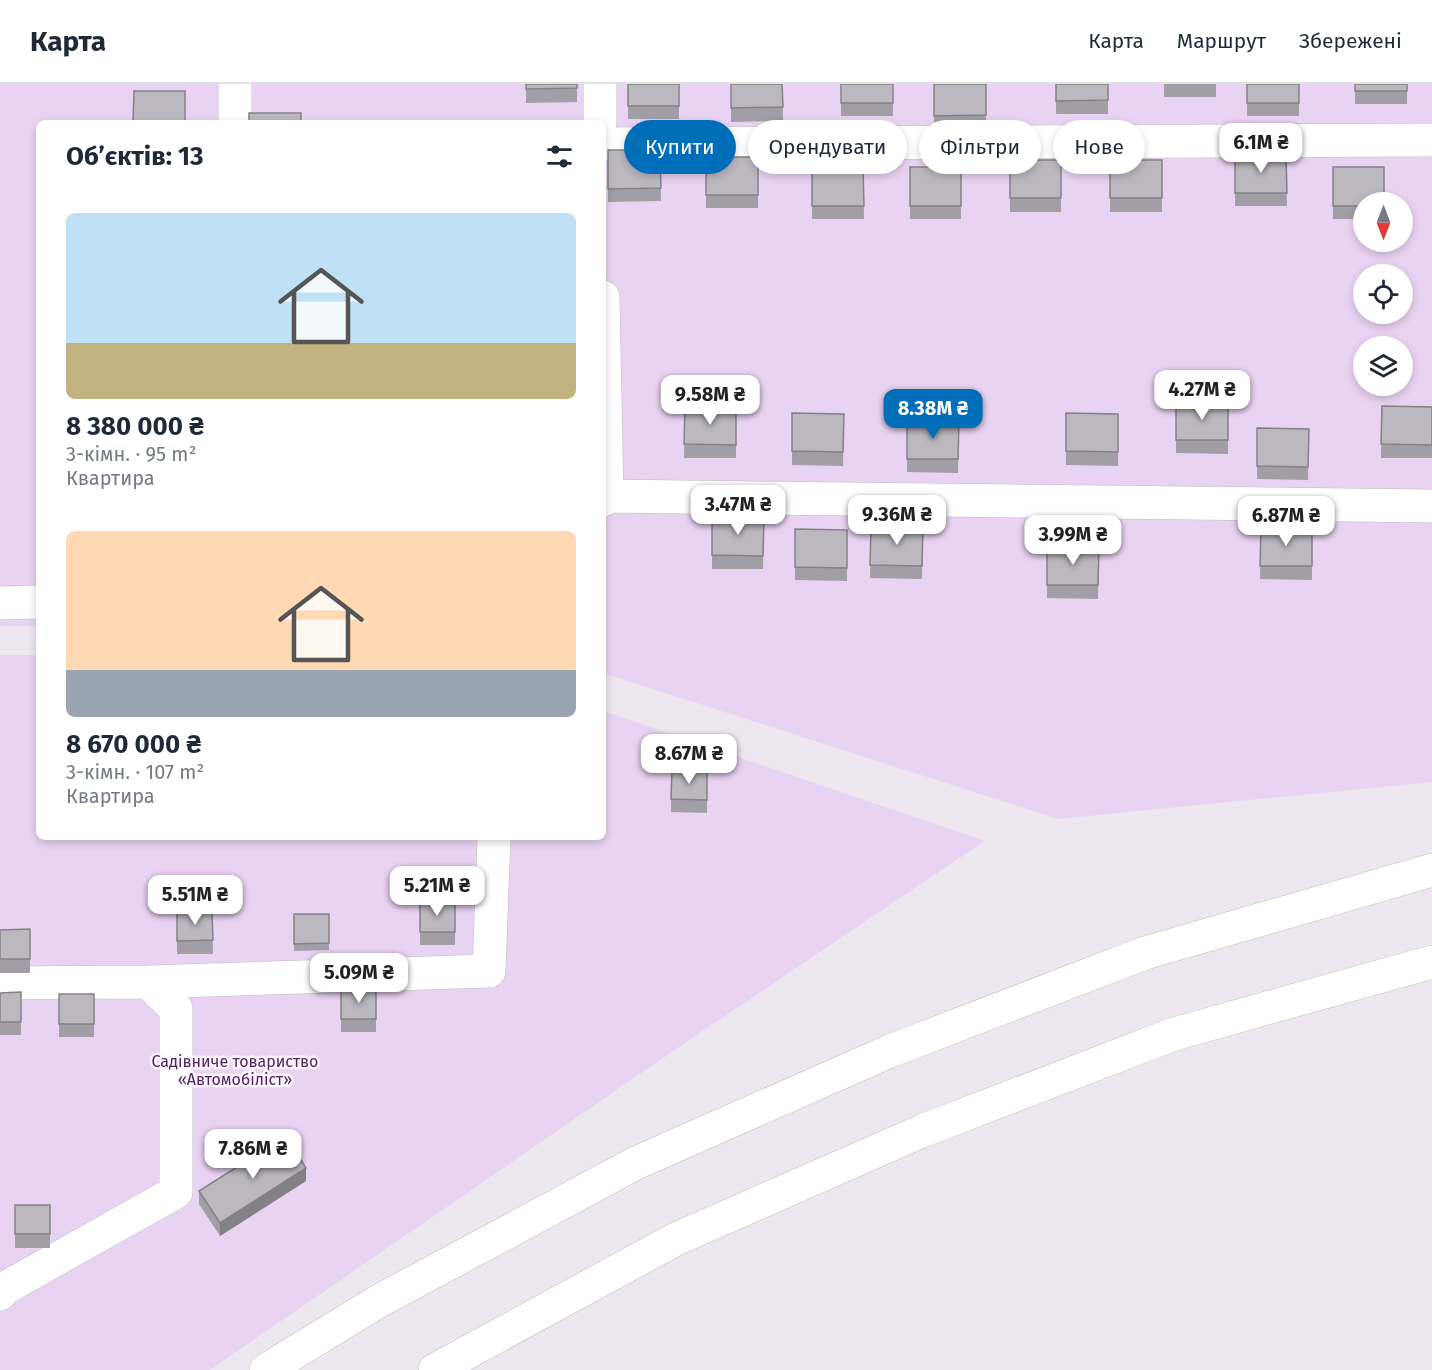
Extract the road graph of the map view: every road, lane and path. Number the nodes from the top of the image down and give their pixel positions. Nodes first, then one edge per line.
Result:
1 (235, 84) edge
2 (600, 84) edge
3 (235, 120) edge
4 (600, 120) edge
5 (1432, 140) edge
6 (606, 144) edge
7 (606, 498) edge
8 (1432, 506) edge
9 (36, 602) edge
10 (0, 603) edge
11 (494, 840) edge
12 (1432, 870) edge
13 (1432, 962) edge
14 (148, 982) junction
15 (0, 983) edge
16 (2, 1290) edge
17 (266, 1370) edge
18 (435, 1370) edge

1 - 3 main road
2 - 4 main road
5 - 6 main road
7 - 8 main road
9 - 10 main road
11 - 14 main road
12 - 17 main road
13 - 18 main road
14 - 15 main road
14 - 16 main road

